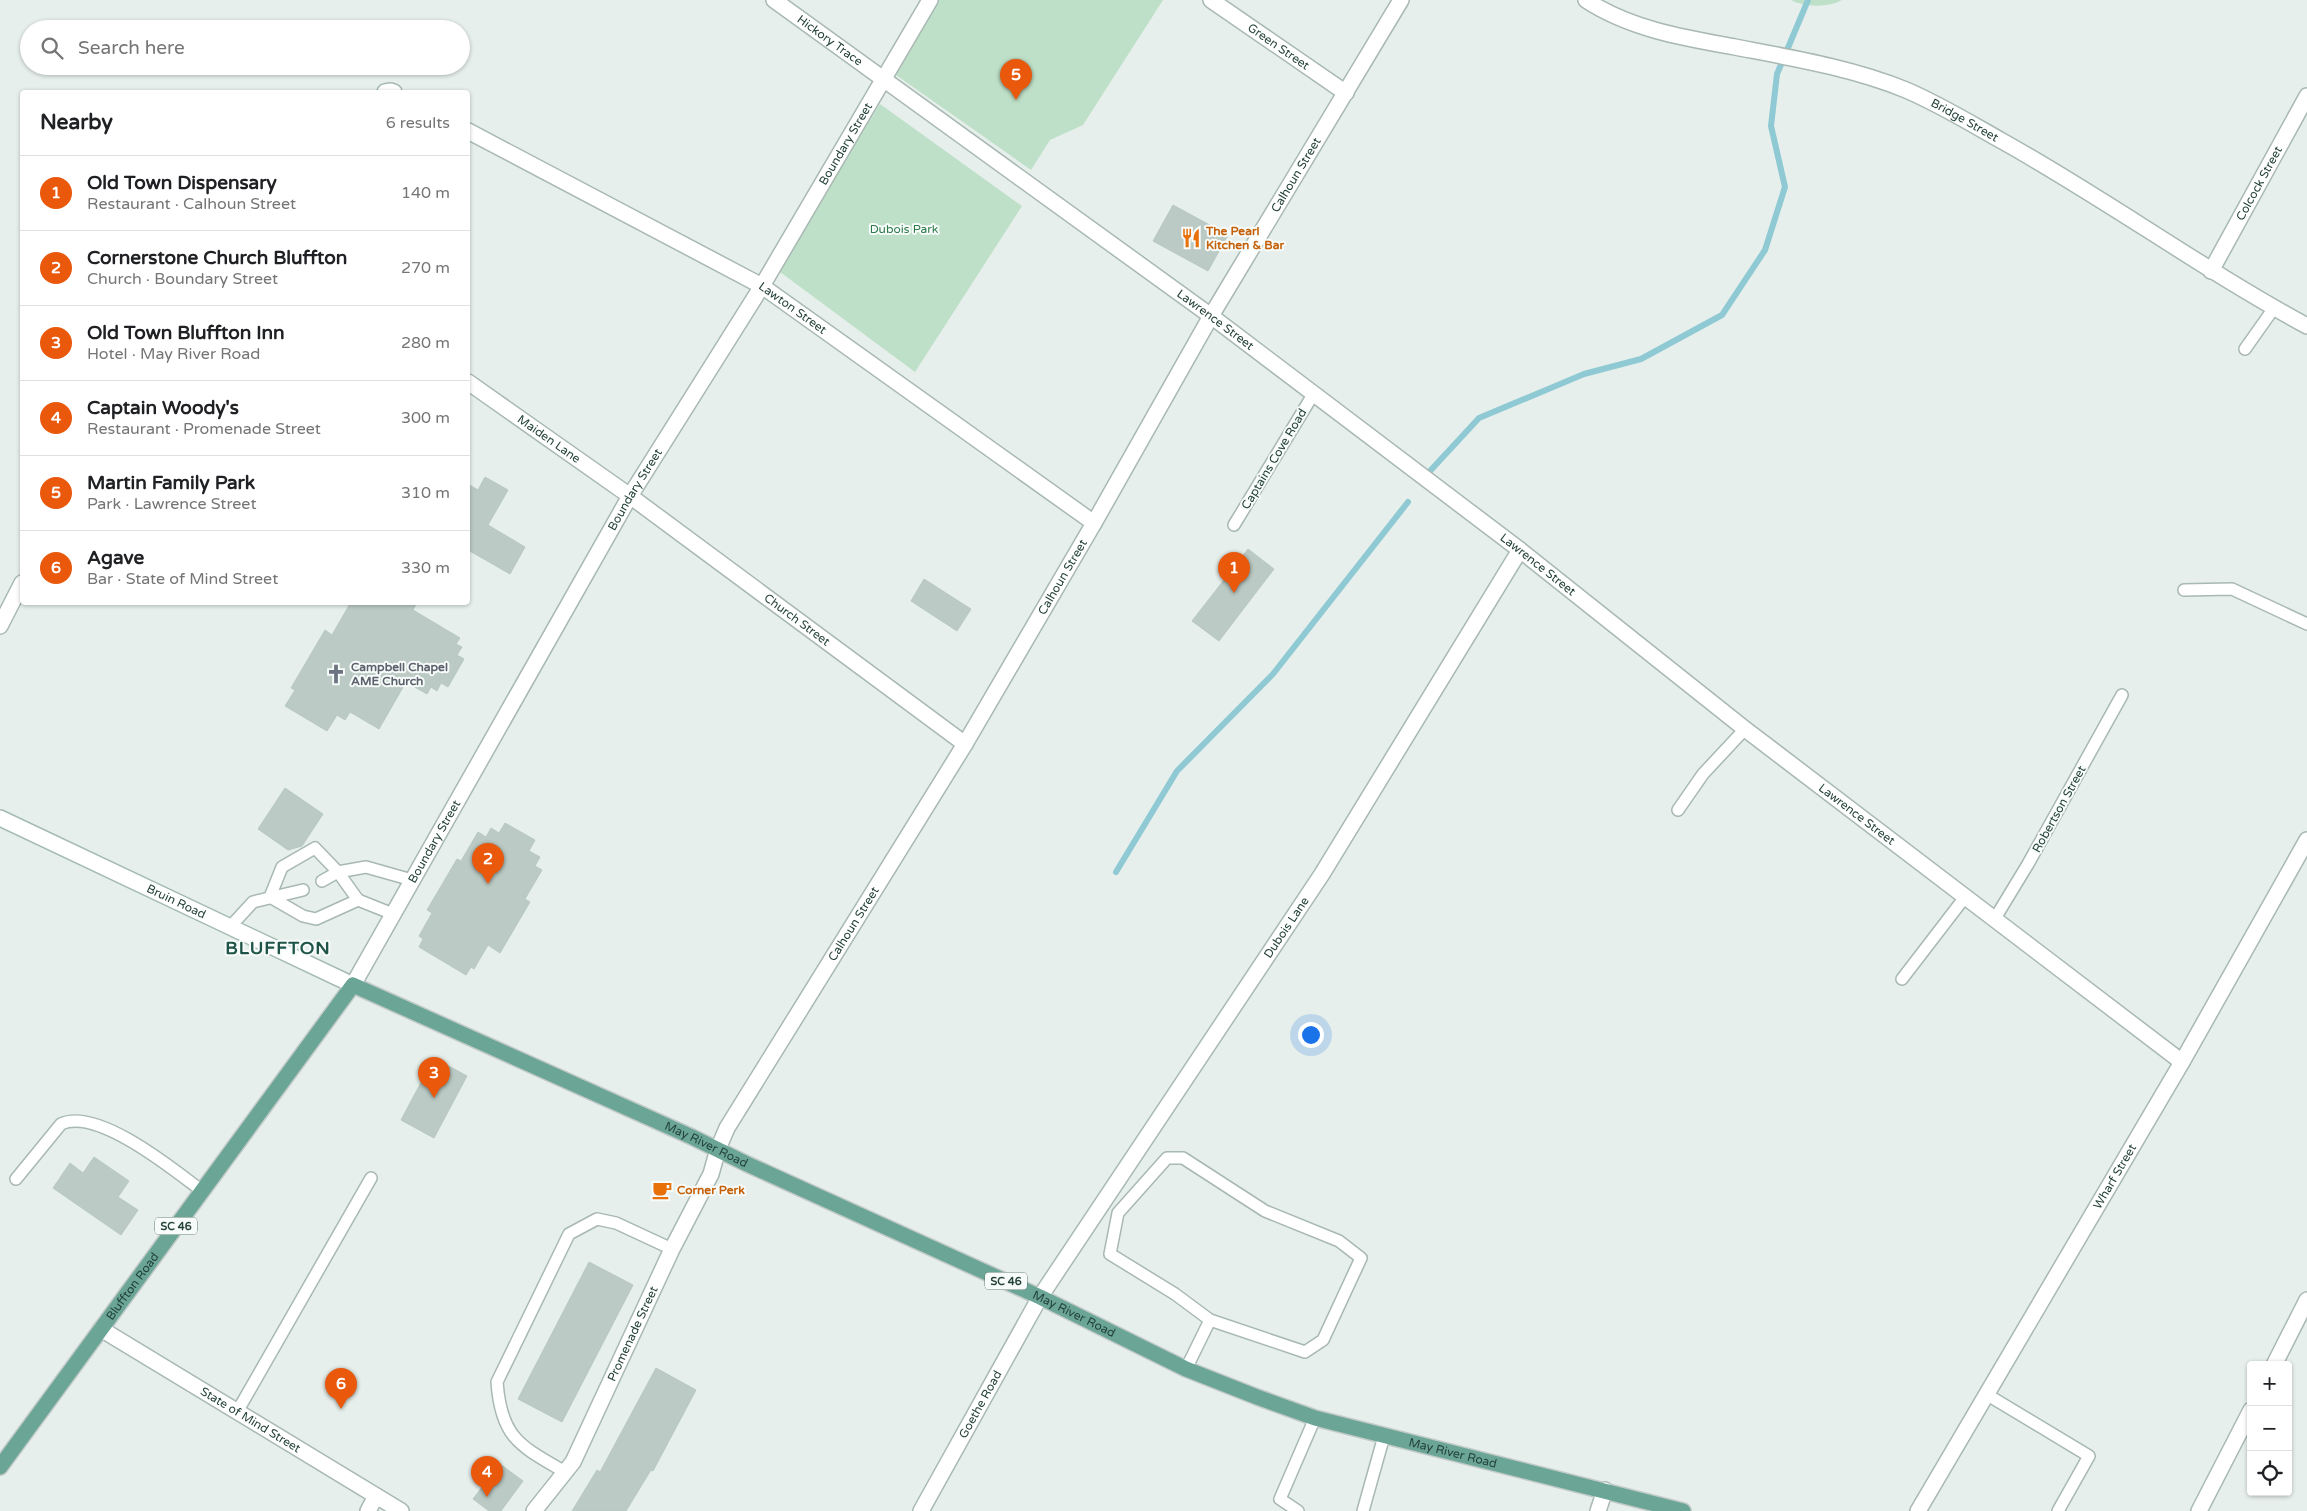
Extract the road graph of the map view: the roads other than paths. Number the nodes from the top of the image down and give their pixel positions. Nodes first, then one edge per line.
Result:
1 (774, 0) edge
2 (930, 0) edge
3 (1210, 0) edge
4 (1401, 0) edge
5 (1586, 0) edge
6 (885, 80) junction
7 (1346, 94) junction
8 (2307, 96) edge
9 (470, 132) edge
10 (2211, 271) junction
11 (762, 286) junction
12 (2274, 308) junction
13 (1210, 316) junction
14 (2307, 326) edge
15 (2245, 349) dead end
16 (470, 383) edge
17 (1314, 394) junction
18 (630, 496) junction
19 (1094, 524) junction
20 (1234, 525) dead end
21 (1520, 550) junction
22 (20, 587) edge
23 (2184, 590) dead end
24 (2307, 624) edge
25 (0, 626) edge
26 (2122, 695) dead end
27 (1745, 729) junction
28 (965, 744) junction
29 (1678, 810) dead end
30 (0, 818) edge
31 (2307, 840) edge
32 (338, 872) junction
33 (412, 880) junction
34 (322, 881) dead end
35 (303, 890) dead end
36 (270, 896) junction
37 (1965, 897) junction
38 (358, 900) junction
39 (393, 914) junction
40 (1994, 920) junction
41 (230, 927) junction
42 (1902, 979) dead end
43 (353, 986) junction
44 (2182, 1062) junction
45 (718, 1149) junction
46 (371, 1178) dead end
47 (16, 1179) dead end
48 (202, 1191) junction
49 (672, 1249) junction
50 (1040, 1297) junction
51 (2307, 1300) edge
52 (1210, 1320) junction
53 (101, 1329) junction
54 (2276, 1361) edge
55 (1186, 1369) junction
56 (1986, 1394) junction
57 (237, 1412) junction
58 (1315, 1418) junction
59 (2247, 1418) edge
60 (1384, 1436) junction
61 (0, 1467) edge
62 (565, 1472) junction
63 (1605, 1490) junction
64 (376, 1496) junction
65 (368, 1511) edge
66 (401, 1511) edge
67 (534, 1511) edge
68 (921, 1511) edge
69 (1298, 1511) edge
70 (1363, 1511) edge
71 (1598, 1511) edge
72 (1683, 1511) edge
73 (1918, 1511) edge
74 (2058, 1511) edge
75 (2199, 1511) edge

1 - 6 street, Hickory Trace
2 - 6 street, Boundary Street
3 - 7 street, Green Street
4 - 7 street, Calhoun Street
5 - 10 street, Bridge Street
6 - 11 street, Boundary Street
6 - 13 street, Lawrence Street
7 - 13 street, Calhoun Street
8 - 10 street, Colcock Street
9 - 11 street, Lawton Street
10 - 12 street, Bridge Street
11 - 18 street, Boundary Street
11 - 19 street, Lawton Street
12 - 14 street, Bridge Street
12 - 15 lane
13 - 17 street, Lawrence Street
13 - 19 street, Calhoun Street
16 - 18 street, Maiden Lane
17 - 20 lane, Captains Cove Road
17 - 21 street, Lawrence Street
18 - 28 street, Church Street
18 - 33 street, Boundary Street
19 - 28 street, Calhoun Street
21 - 27 street, Lawrence Street
21 - 50 street, Dubois Lane
22 - 25 street
23 - 24 lane
26 - 40 lane, Robertson Street
27 - 29 lane
27 - 37 street, Lawrence Street
28 - 45 street, Calhoun Street
30 - 41 street, Bruin Road
31 - 44 street, Wharf Street
32 - 33 lane
32 - 34 lane
32 - 36 lane
32 - 38 lane
33 - 39 street, Boundary Street
35 - 36 lane
36 - 38 lane
36 - 41 lane
37 - 40 street, Lawrence Street
37 - 42 lane
38 - 39 lane
39 - 43 street, Boundary Street
40 - 44 street, Lawrence Street
41 - 43 street, Bruin Road
43 - 45 main road, May River Road / SC 46
43 - 48 main road, Bluffton Road / SC 46
44 - 56 street, Wharf Street
45 - 49 street, Promenade Street
45 - 50 main road, May River Road / SC 46
46 - 57 lane
47 - 48 lane
48 - 53 main road, Bluffton Road / SC 46
49 - 62 street, Promenade Street
49 - 62 lane
50 - 55 main road, May River Road / SC 46
50 - 68 street, Goethe Road
51 - 54 street
52 - 52 lane
52 - 55 lane
53 - 57 street, State of Mind Street
53 - 61 main road, Bluffton Road / SC 46
55 - 58 main road, May River Road / SC 46
56 - 73 street, Wharf Street
56 - 74 lane
57 - 64 street, State of Mind Street
58 - 60 main road, May River Road / SC 46
58 - 69 lane
59 - 75 street
60 - 63 main road, May River Road / SC 46
60 - 70 lane
62 - 67 street, Promenade Street
63 - 71 street
63 - 72 main road, May River Road / SC 46
64 - 65 street
64 - 66 street, State of Mind Street

